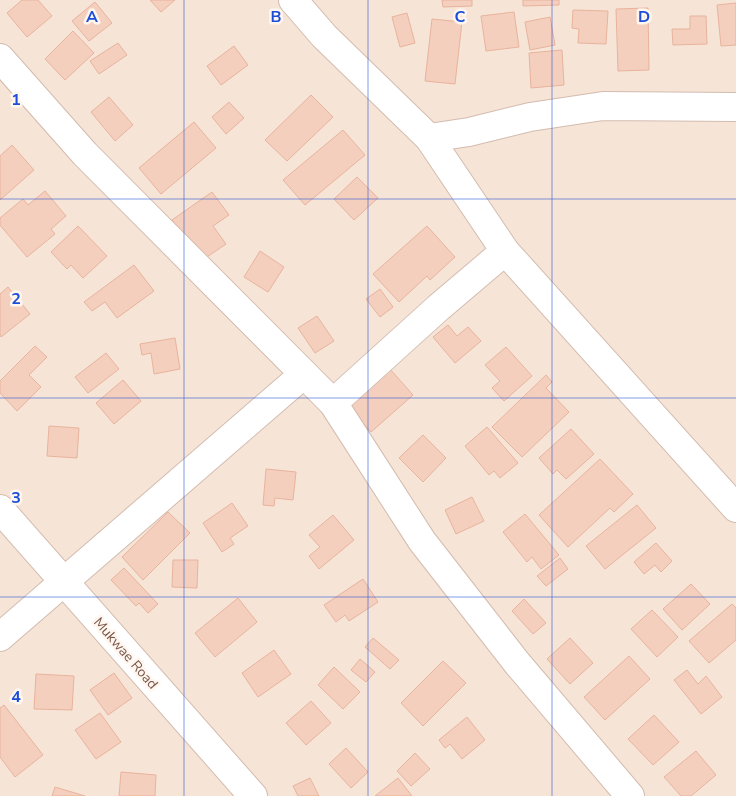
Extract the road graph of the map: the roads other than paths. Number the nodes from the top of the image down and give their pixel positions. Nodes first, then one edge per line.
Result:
1 (293, 0) edge
2 (322, 0) edge
3 (324, 36) junction
4 (0, 58) edge
5 (736, 107) edge
6 (429, 138) junction
7 (505, 251) junction
8 (304, 374) junction
9 (333, 403) junction
10 (736, 508) edge
11 (0, 509) edge
12 (63, 581) junction
13 (0, 637) edge
14 (250, 795) edge
15 (630, 796) edge

1 - 3 street
2 - 3 street
3 - 6 street
4 - 8 street
5 - 6 street
6 - 7 street
7 - 9 street
7 - 10 street
8 - 9 street
8 - 12 street
9 - 15 street
11 - 12 street, Mukwae Road
12 - 13 street
12 - 14 street, Mukwae Road

